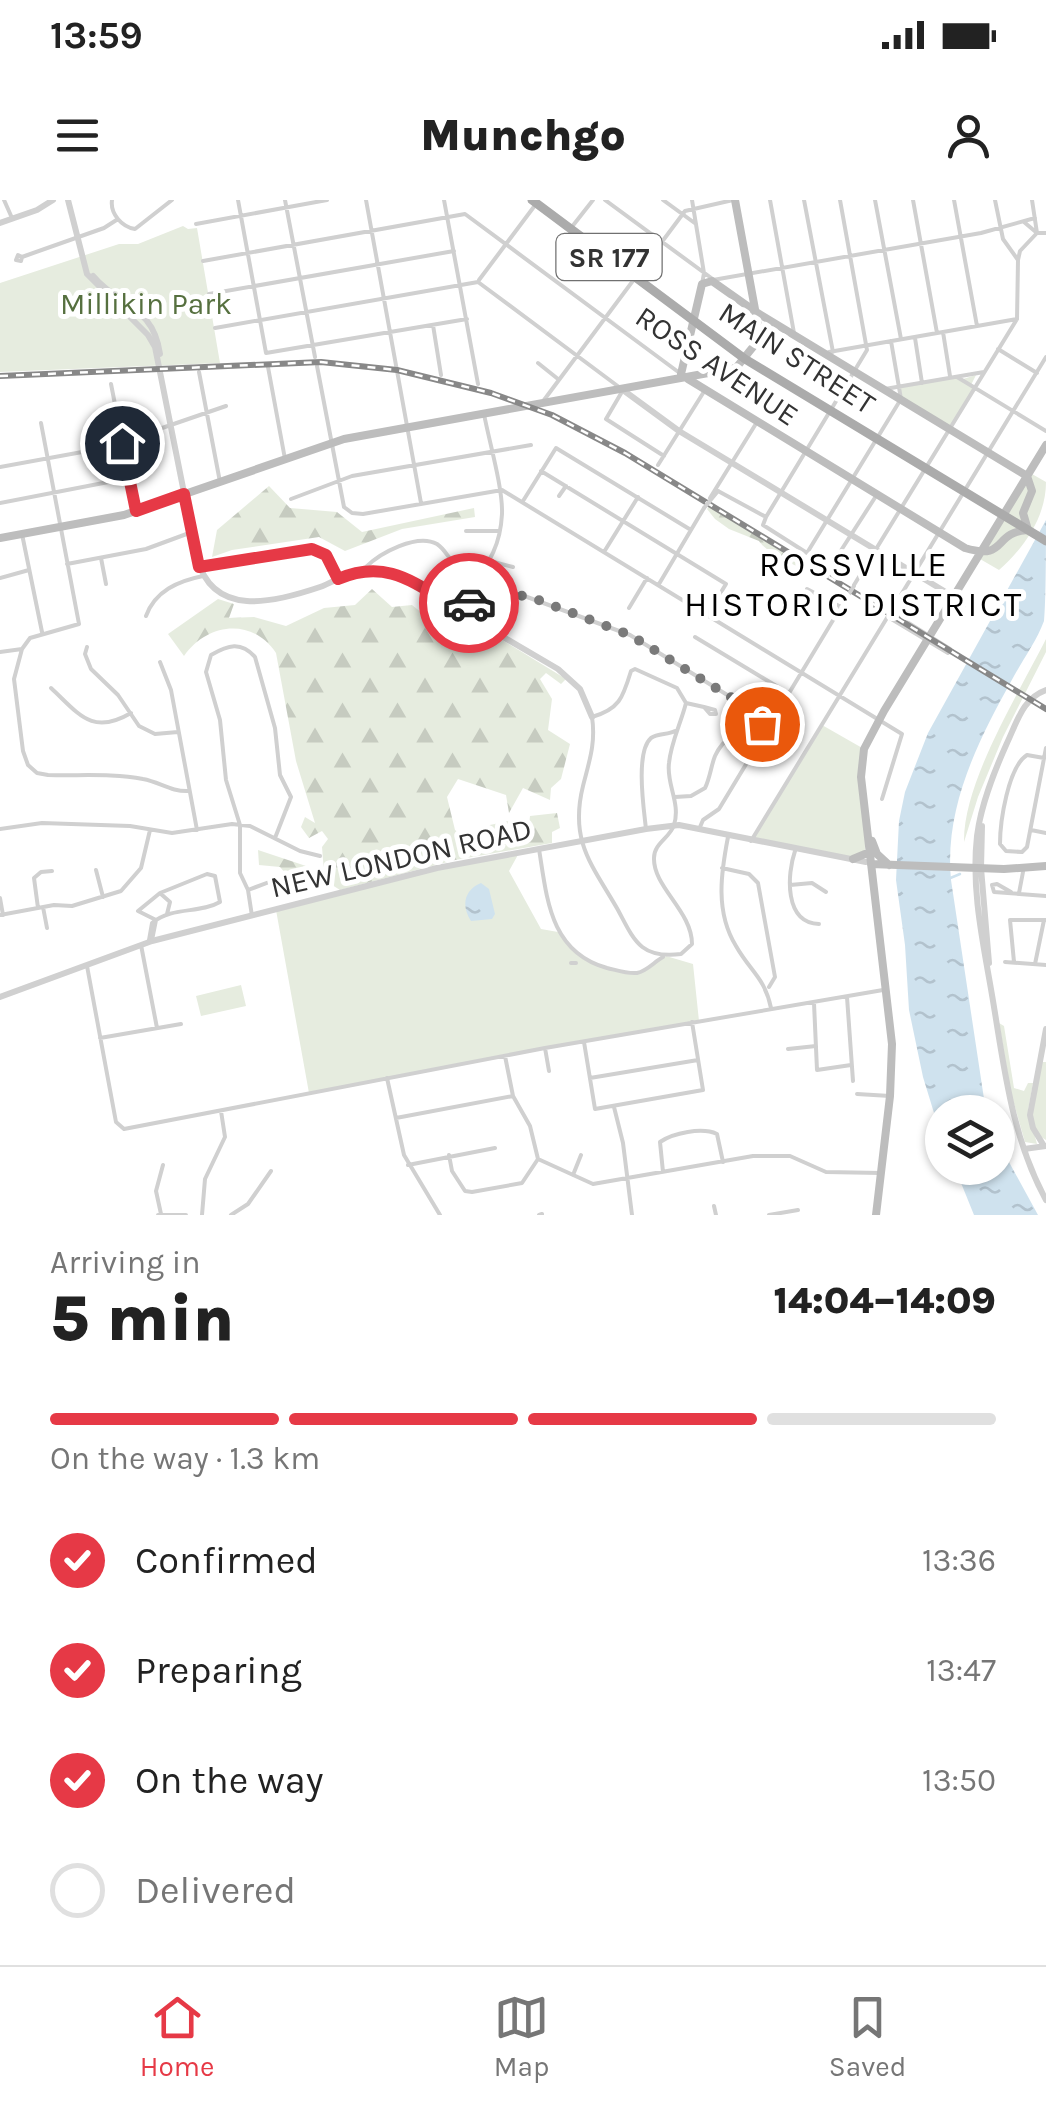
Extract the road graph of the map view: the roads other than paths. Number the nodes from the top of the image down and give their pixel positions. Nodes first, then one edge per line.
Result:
1 (4, 200) edge
2 (53, 200) edge
3 (68, 200) edge
4 (112, 200) edge
5 (172, 200) edge
6 (238, 200) edge
7 (327, 200) edge
8 (366, 200) edge
9 (444, 200) edge
10 (605, 200) edge
11 (663, 200) edge
12 (692, 200) edge
13 (735, 200) edge
14 (770, 200) edge
15 (804, 200) edge
16 (840, 200) edge
17 (875, 200) edge
18 (913, 200) edge
19 (954, 200) edge
20 (994, 200) edge
21 (1032, 200) edge
22 (536, 201) edge
23 (588, 201) edge
24 (286, 204) edge
25 (693, 208) junction
26 (241, 215) junction
27 (682, 215) junction
28 (447, 217) junction
29 (12, 218) junction
30 (1035, 218) junction
31 (118, 219) junction
32 (1024, 222) junction
33 (0, 223) edge
34 (196, 224) dead end
35 (696, 224) junction
36 (572, 228) junction
37 (1000, 229) junction
38 (371, 231) junction
39 (1038, 233) junction
40 (1046, 233) edge
41 (960, 236) junction
42 (76, 238) junction
43 (662, 242) junction
44 (922, 243) junction
45 (294, 244) junction
46 (507, 245) junction
47 (885, 250) junction
48 (454, 251) junction
49 (248, 253) junction
50 (22, 256) dead end
51 (850, 256) junction
52 (1018, 260) junction
53 (203, 261) dead end
54 (816, 262) junction
55 (378, 264) junction
56 (783, 267) junction
57 (704, 273) junction
58 (749, 273) junction
59 (636, 277) junction
60 (300, 278) junction
61 (478, 282) junction
62 (715, 282) junction
63 (702, 284) junction
64 (460, 285) junction
65 (254, 286) junction
66 (209, 294) dead end
67 (384, 298) junction
68 (306, 312) junction
69 (756, 312) junction
70 (604, 318) junction
71 (466, 319) junction
72 (1017, 319) junction
73 (260, 320) junction
74 (694, 321) junction
75 (433, 326) junction
76 (977, 326) junction
77 (215, 328) dead end
78 (940, 332) junction
79 (390, 333) junction
80 (794, 334) junction
81 (914, 337) junction
82 (901, 340) junction
83 (891, 342) junction
84 (313, 346) junction
85 (866, 346) junction
86 (998, 349) junction
87 (829, 352) junction
88 (576, 356) junction
89 (315, 357) dead end
90 (1046, 357) edge
91 (745, 359) junction
92 (538, 363) dead end
93 (317, 366) dead end
94 (268, 368) dead end
95 (856, 370) junction
96 (199, 372) dead end
97 (984, 372) junction
98 (1037, 372) junction
99 (441, 375) dead end
100 (684, 376) junction
101 (954, 378) junction
102 (558, 379) junction
103 (922, 383) junction
104 (112, 384) dead end
105 (478, 384) dead end
106 (899, 387) junction
107 (974, 388) junction
108 (885, 389) junction
109 (622, 390) junction
110 (705, 390) junction
111 (901, 399) junction
112 (542, 404) junction
113 (226, 406) dead end
114 (831, 412) junction
115 (1014, 412) junction
116 (207, 413) junction
117 (484, 414) junction
118 (757, 422) junction
119 (41, 423) dead end
120 (170, 426) junction
121 (408, 428) junction
122 (950, 428) junction
123 (680, 430) junction
124 (1046, 431) edge
125 (876, 439) junction
126 (122, 443) junction
127 (330, 444) junction
128 (532, 445) dead end
129 (1046, 445) edge
130 (491, 452) junction
131 (806, 452) junction
132 (988, 452) junction
133 (664, 456) junction
134 (47, 459) junction
135 (284, 460) junction
136 (732, 462) junction
137 (658, 465) dead end
138 (414, 466) junction
139 (0, 467) edge
140 (925, 468) junction
141 (541, 471) junction
142 (1027, 476) junction
143 (129, 478) junction
144 (851, 480) junction
145 (220, 482) junction
146 (337, 482) junction
147 (566, 486) junction
148 (498, 489) junction
149 (781, 492) junction
150 (964, 492) junction
151 (52, 493) junction
152 (184, 494) junction
153 (559, 496) dead end
154 (876, 496) junction
155 (638, 497) junction
156 (291, 498) dead end
157 (710, 498) dead end
158 (523, 502) junction
159 (0, 503) edge
160 (421, 503) junction
161 (900, 510) junction
162 (136, 511) junction
163 (1003, 516) junction
164 (766, 517) junction
165 (827, 520) junction
166 (623, 522) junction
167 (59, 527) junction
168 (691, 530) junction
169 (466, 531) dead end
170 (498, 531) junction
171 (1029, 531) junction
172 (192, 532) junction
173 (22, 534) junction
174 (939, 534) junction
175 (851, 535) junction
176 (0, 538) edge
177 (1046, 541) edge
178 (876, 550) junction
179 (604, 552) junction
180 (840, 552) dead end
181 (676, 554) junction
182 (980, 557) junction
183 (101, 558) junction
184 (490, 561) junction
185 (66, 564) junction
186 (199, 567) junction
187 (513, 567) dead end
188 (30, 570) junction
189 (364, 570) junction
190 (914, 574) junction
191 (203, 576) junction
192 (0, 578) edge
193 (647, 578) junction
194 (338, 579) junction
195 (106, 584) dead end
196 (658, 584) junction
197 (807, 589) dead end
198 (954, 598) junction
199 (455, 607) junction
200 (629, 608) dead end
201 (840, 608) junction
202 (973, 610) dead end
203 (889, 614) junction
204 (707, 615) junction
205 (146, 616) dead end
206 (42, 632) junction
207 (695, 636) dead end
208 (929, 639) junction
209 (87, 648) dead end
210 (22, 649) junction
211 (949, 651) dead end
212 (0, 652) edge
213 (160, 662) dead end
214 (802, 671) junction
215 (51, 688) dead end
216 (1046, 690) edge
217 (788, 694) junction
218 (840, 695) junction
219 (686, 703) junction
220 (704, 706) dead end
221 (131, 714) junction
222 (592, 717) junction
223 (879, 719) junction
224 (771, 722) junction
225 (178, 732) junction
226 (672, 733) junction
227 (1046, 748) edge
228 (1044, 758) edge
229 (189, 791) junction
230 (675, 797) junction
231 (882, 799) dead end
232 (864, 812) junction
233 (982, 815) junction
234 (240, 825) junction
235 (674, 825) junction
236 (0, 828) edge
237 (646, 829) junction
238 (150, 830) junction
239 (197, 830) junction
240 (700, 830) junction
241 (1030, 830) junction
242 (1046, 833) edge
243 (728, 837) junction
244 (275, 838) junction
245 (583, 841) junction
246 (752, 841) junction
247 (796, 846) junction
248 (539, 849) junction
249 (976, 849) junction
250 (821, 852) junction
251 (320, 856) dead end
252 (854, 859) joint
253 (874, 862) junction
254 (1046, 866) edge
255 (722, 868) junction
256 (978, 868) junction
257 (963, 869) junction
258 (96, 870) dead end
259 (52, 871) dead end
260 (1022, 872) dead end
261 (272, 881) dead end
262 (790, 885) junction
263 (248, 890) junction
264 (976, 890) junction
265 (826, 892) dead end
266 (1010, 892) dead end
267 (1019, 892) junction
268 (160, 893) junction
269 (1046, 896) edge
270 (103, 897) junction
271 (0, 898) edge
272 (41, 907) junction
273 (166, 914) junction
274 (2, 915) edge
275 (252, 916) junction
276 (156, 920) junction
277 (1045, 920) edge
278 (819, 924) dead end
279 (48, 928) dead end
280 (879, 930) junction
281 (148, 942) junction
282 (656, 953) junction
283 (666, 956) junction
284 (656, 960) junction
285 (1005, 962) dead end
286 (1014, 962) junction
287 (87, 964) junction
288 (1035, 964) junction
289 (1046, 965) edge
290 (767, 988) junction
291 (887, 990) junction
292 (992, 995) junction
293 (847, 997) junction
294 (0, 998) edge
295 (814, 1003) junction
296 (772, 1009) junction
297 (692, 1022) junction
298 (182, 1024) dead end
299 (157, 1028) junction
300 (1046, 1029) edge
301 (100, 1038) junction
302 (584, 1042) junction
303 (1045, 1044) edge
304 (816, 1046) junction
305 (545, 1048) junction
306 (788, 1049) dead end
307 (505, 1056) junction
308 (698, 1060) junction
309 (852, 1065) junction
310 (549, 1072) dead end
311 (386, 1078) junction
312 (590, 1078) junction
313 (853, 1080) dead end
314 (858, 1094) dead end
315 (513, 1096) junction
316 (890, 1096) junction
317 (614, 1107) junction
318 (221, 1111) junction
319 (396, 1118) junction
320 (1044, 1142) edge
321 (1023, 1147) junction
322 (495, 1148) dead end
323 (581, 1155) dead end
324 (450, 1156) junction
325 (538, 1159) junction
326 (1028, 1160) junction
327 (723, 1162) junction
328 (163, 1164) dead end
329 (408, 1165) junction
330 (271, 1171) dead end
331 (663, 1173) junction
332 (881, 1173) junction
333 (573, 1174) junction
334 (626, 1179) junction
335 (1046, 1200) edge
336 (714, 1206) dead end
337 (798, 1210) dead end
338 (159, 1214) edge
339 (780, 1214) edge
340 (186, 1215) edge
341 (202, 1215) edge
342 (231, 1215) edge
343 (440, 1215) edge
344 (632, 1215) edge
345 (716, 1215) edge
346 (769, 1215) edge
347 (876, 1215) edge

1 - 29 street
2 - 29 street
3 - 42 street
4 - 31 street
5 - 31 street
6 - 26 street
7 - 24 street
8 - 38 street
9 - 28 street
10 - 43 street
11 - 27 street
12 - 25 street
13 - 25 street
13 - 58 main road
14 - 56 street
15 - 54 street
16 - 51 street
17 - 47 street
18 - 44 street
19 - 41 street
20 - 37 street
21 - 30 street
22 - 36 main road, MAIN STREET / SR 177
22 - 46 street
23 - 36 street
24 - 26 street
24 - 45 street
25 - 27 street
25 - 35 street
26 - 34 street
26 - 49 street
27 - 35 street
27 - 43 street
28 - 38 street
28 - 46 street, ROSS AVENUE
28 - 48 street
29 - 33 street
30 - 32 street
30 - 39 street
31 - 42 street
32 - 37 street
32 - 39 street
35 - 57 street
36 - 59 main road, MAIN STREET / SR 177
37 - 41 street
37 - 52 street
38 - 45 street
38 - 55 street
39 - 40 street
39 - 52 street
41 - 44 street
41 - 76 street
42 - 50 street
42 - 120 street
43 - 57 street
43 - 59 street
44 - 47 street
44 - 78 street
45 - 49 street
45 - 60 street
46 - 61 street
46 - 70 street, ROSS AVENUE
47 - 51 street
47 - 82 street
48 - 55 street
48 - 64 street
49 - 53 street
49 - 65 street
51 - 54 street
51 - 85 street
52 - 72 street
54 - 56 street
54 - 87 street
55 - 60 street
55 - 67 street
56 - 58 street
56 - 80 street
57 - 62 street
57 - 63 street
58 - 62 street
58 - 69 main road
59 - 70 street
59 - 74 main road, MAIN STREET / SR 177
60 - 65 street
60 - 68 street
61 - 64 street
61 - 88 street
62 - 63 main road
62 - 69 main road
63 - 74 main road
64 - 67 street
64 - 71 street
65 - 66 street
65 - 73 street
67 - 68 street
67 - 79 street
68 - 73 street
68 - 84 street
69 - 80 main road
69 - 91 main road
70 - 88 street
70 - 100 street, ROSS AVENUE
71 - 75 street
71 - 105 street
72 - 76 street
72 - 86 street
73 - 77 street
73 - 84 street
74 - 91 main road, MAIN STREET / SR 177
74 - 100 main road
75 - 79 street
75 - 99 street
76 - 78 street
78 - 81 street
78 - 101 street
79 - 84 street
79 - 121 street
80 - 87 main road
81 - 82 street
81 - 103 street
82 - 83 street
83 - 85 street
83 - 106 street
84 - 89 street
85 - 87 street
85 - 95 street
86 - 97 street
86 - 98 street
87 - 95 main road
88 - 102 street
88 - 109 street
90 - 98 street
91 - 100 main road
91 - 114 main road, MAIN STREET
92 - 102 street
93 - 127 street
94 - 135 street
95 - 108 main road
95 - 114 street
96 - 116 street
97 - 101 street
97 - 107 street
98 - 115 street
100 - 109 main road
100 - 110 main road, ROSS AVENUE
101 - 103 street
101 - 107 street
102 - 112 street
103 - 106 street
104 - 126 street
106 - 108 street
106 - 111 street
107 - 115 street
107 - 122 street
108 - 111 main road
109 - 112 main road
109 - 123 street
109 - 133 street
110 - 118 main road, ROSS AVENUE
110 - 123 street
111 - 122 main road
111 - 125 street
112 - 117 main road
113 - 116 street
114 - 125 main road, MAIN STREET
114 - 131 street
115 - 124 street
115 - 132 street
116 - 120 street
116 - 145 street
117 - 121 main road
117 - 130 street
118 - 131 main road, ROSS AVENUE
118 - 136 street
119 - 134 street
120 - 126 street
120 - 152 street
121 - 127 main road
121 - 138 street
122 - 132 main road
122 - 140 street
123 - 133 street
123 - 136 street
125 - 140 main road, MAIN STREET
125 - 144 street
126 - 134 street
126 - 143 street
127 - 135 main road
127 - 146 street
128 - 130 street
129 - 142 main road
130 - 138 street
130 - 148 street
131 - 144 main road, ROSS AVENUE
131 - 149 street
132 - 142 main road
132 - 150 street
133 - 137 street
134 - 139 street
134 - 151 street
135 - 145 main road
136 - 149 street
136 - 157 street
138 - 146 street
138 - 160 street
140 - 150 main road, MAIN STREET
140 - 161 street
141 - 147 street
141 - 155 street
141 - 158 street
142 - 163 main road
142 - 171 main road
143 - 151 street
143 - 162 street
144 - 154 main road, ROSS AVENUE
144 - 165 street
145 - 152 main road
146 - 156 street
146 - 160 street
147 - 153 street
147 - 166 street
148 - 158 street
148 - 160 street
148 - 170 street
149 - 164 street
149 - 165 street
150 - 163 main road, MAIN STREET
150 - 174 street
151 - 159 street
151 - 167 street
152 - 162 main road
152 - 172 street
154 - 161 main road, ROSS AVENUE
154 - 175 street
155 - 166 street
155 - 168 street
158 - 179 street
161 - 174 main road, ROSS AVENUE
161 - 178 street
162 - 167 main road
163 - 171 main road, MAIN STREET
163 - 182 main road
164 - 165 street
164 - 168 street, bridge
165 - 175 street
166 - 179 street
166 - 181 street
167 - 173 main road
167 - 185 street
168 - 181 street
169 - 170 street
170 - 184 street
171 - 177 main road, MAIN STREET
171 - 182 main road
172 - 183 street
172 - 186 street
173 - 176 main road
173 - 188 street
174 - 182 main road, ROSS AVENUE
174 - 190 street
175 - 178 street
175 - 180 street
178 - 190 street
178 - 201 street, bridge
179 - 193 street
181 - 196 street
181 - 204 street
182 - 198 main road
183 - 185 street
183 - 195 street
184 - 187 street
184 - 189 street
185 - 206 street
186 - 191 street
186 - 194 street
188 - 192 street
188 - 206 street
189 - 194 street
189 - 199 street
190 - 198 street
190 - 203 street
191 - 194 street
191 - 205 street
193 - 196 street
193 - 200 street
196 - 204 street
197 - 201 street
198 - 202 street
198 - 208 main road
199 - 222 street
199 - 224 street
201 - 214 street
203 - 208 street
203 - 218 street
204 - 214 street
206 - 210 street
207 - 217 street
208 - 211 street
208 - 223 main road
209 - 221 street
210 - 212 street
210 - 229 street
213 - 225 street
214 - 217 street
214 - 218 street
215 - 221 street
216 - 233 street
217 - 224 street
218 - 223 street
218 - 246 street
219 - 220 street
219 - 222 street
219 - 226 street
221 - 225 street
222 - 245 street
223 - 231 street
223 - 232 main road
224 - 230 street
224 - 240 street
225 - 229 street
226 - 230 street
226 - 237 street
227 - 228 street
228 - 241 street
228 - 241 street
229 - 239 street
230 - 235 street
232 - 253 main road
232 - 253 main road
233 - 249 street
233 - 256 street
234 - 239 street
234 - 244 street
234 - 244 street
234 - 263 street
235 - 237 street, NEW LONDON ROAD
235 - 240 street, NEW LONDON ROAD
235 - 283 street
236 - 238 street
237 - 245 street, NEW LONDON ROAD
238 - 239 street
238 - 270 street
240 - 243 street, NEW LONDON ROAD
241 - 242 street
243 - 246 street, NEW LONDON ROAD
243 - 255 street
244 - 251 street
245 - 248 street, NEW LONDON ROAD
245 - 282 street
246 - 247 street, NEW LONDON ROAD
247 - 250 street, NEW LONDON ROAD
247 - 262 street
248 - 275 street, NEW LONDON ROAD
248 - 284 street
249 - 256 street
249 - 257 street
250 - 252 street, NEW LONDON ROAD
250 - 253 street, NEW LONDON ROAD
252 - 253 main road
253 - 257 main road
253 - 280 main road
253 - 280 main road
254 - 256 main road
255 - 290 street
255 - 290 street
256 - 257 main road
256 - 264 street
256 - 292 street
257 - 264 street
258 - 270 street
259 - 272 street
260 - 267 street
261 - 263 street
262 - 265 street
262 - 278 street
263 - 275 street
264 - 292 street
266 - 267 street
267 - 269 street
268 - 273 street
268 - 273 street
268 - 276 street
270 - 272 street
271 - 274 street
272 - 274 street
272 - 279 street
273 - 276 street
275 - 281 street, NEW LONDON ROAD
276 - 281 street
277 - 286 street
277 - 288 street
280 - 291 main road
281 - 287 street, NEW LONDON ROAD
281 - 299 street
282 - 283 street
282 - 284 street
283 - 284 street
285 - 286 street
286 - 288 street
287 - 294 street, NEW LONDON ROAD
287 - 301 street
288 - 289 street
290 - 296 street
291 - 293 street
291 - 316 main road
292 - 321 street
293 - 295 street
293 - 309 street
295 - 296 street
295 - 304 street
296 - 297 street
297 - 302 street
297 - 308 street
298 - 299 street
299 - 301 street
300 - 303 street
301 - 318 street
302 - 305 street
302 - 312 street
303 - 320 street
304 - 306 street
304 - 309 street
305 - 307 street
305 - 310 street
307 - 311 street
307 - 315 street
308 - 312 street
308 - 317 street
309 - 313 street
311 - 318 street
311 - 319 street
312 - 317 street
314 - 316 street
315 - 319 street
315 - 325 street
316 - 332 main road
317 - 334 street
318 - 341 street
319 - 329 street
320 - 321 street
320 - 326 street
321 - 326 street
322 - 324 street
323 - 333 street
324 - 325 street
324 - 329 street
325 - 333 street
326 - 335 street
327 - 331 street
327 - 331 street
327 - 332 street
328 - 338 street
329 - 343 street
330 - 342 street
331 - 334 street
332 - 347 main road
333 - 334 street
334 - 344 street
336 - 345 street
337 - 339 street
338 - 340 street
339 - 346 street

